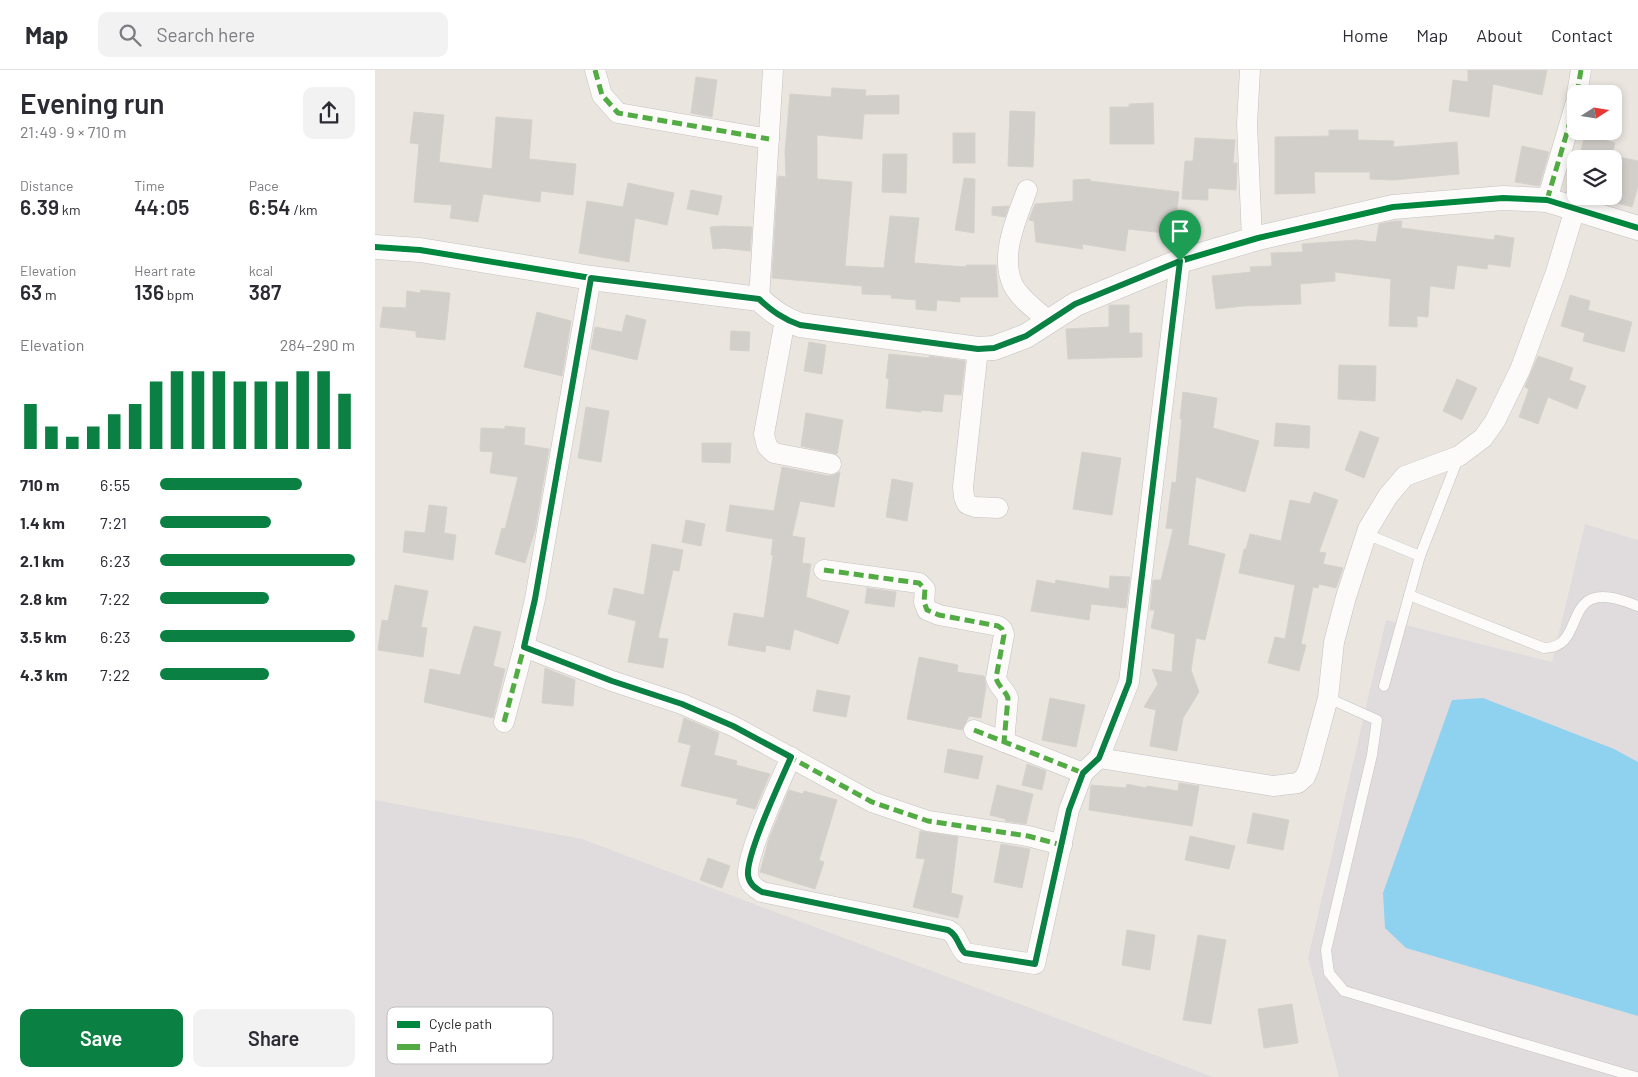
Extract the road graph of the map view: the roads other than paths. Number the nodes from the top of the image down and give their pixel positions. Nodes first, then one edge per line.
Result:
1 (595, 70) edge
2 (773, 70) edge
3 (1250, 70) edge
4 (1581, 70) edge
5 (1578, 85) edge
6 (1567, 132) edge
7 (769, 139) junction
8 (1027, 190) dead end
9 (1547, 200) junction
10 (1575, 209) junction
11 (1638, 228) edge
12 (1252, 240) junction
13 (375, 247) edge
14 (1180, 261) junction
15 (591, 278) junction
16 (759, 299) junction
17 (785, 320) junction
18 (1049, 321) junction
19 (978, 349) junction
20 (1459, 456) junction
21 (831, 464) dead end
22 (997, 508) dead end
23 (1366, 534) junction
24 (1420, 556) junction
25 (824, 570) dead end
26 (1409, 594) junction
27 (1638, 606) edge
28 (524, 647) junction
29 (1384, 686) dead end
30 (1328, 698) junction
31 (504, 722) dead end
32 (974, 730) dead end
33 (1004, 742) junction
34 (791, 757) junction
35 (1099, 758) junction
36 (1083, 773) junction
37 (1062, 844) junction
38 (1637, 1077) edge

1 - 7 street
2 - 7 street
3 - 12 street
4 - 5 street
6 - 9 street
7 - 16 street
8 - 18 street
9 - 10 street
9 - 12 street
10 - 11 street
10 - 20 street
12 - 14 street
13 - 15 street
14 - 18 street
14 - 35 street
15 - 16 street
15 - 28 street
16 - 17 street
17 - 19 street
17 - 21 street
18 - 19 street
19 - 22 street
20 - 23 street
20 - 24 lane
23 - 24 lane
23 - 30 street
24 - 26 lane
25 - 33 street
26 - 27 lane
26 - 29 lane
28 - 31 street
28 - 34 street
30 - 35 street
30 - 38 lane
32 - 33 street
33 - 36 street
34 - 37 street
34 - 37 street
35 - 36 street
36 - 37 street

